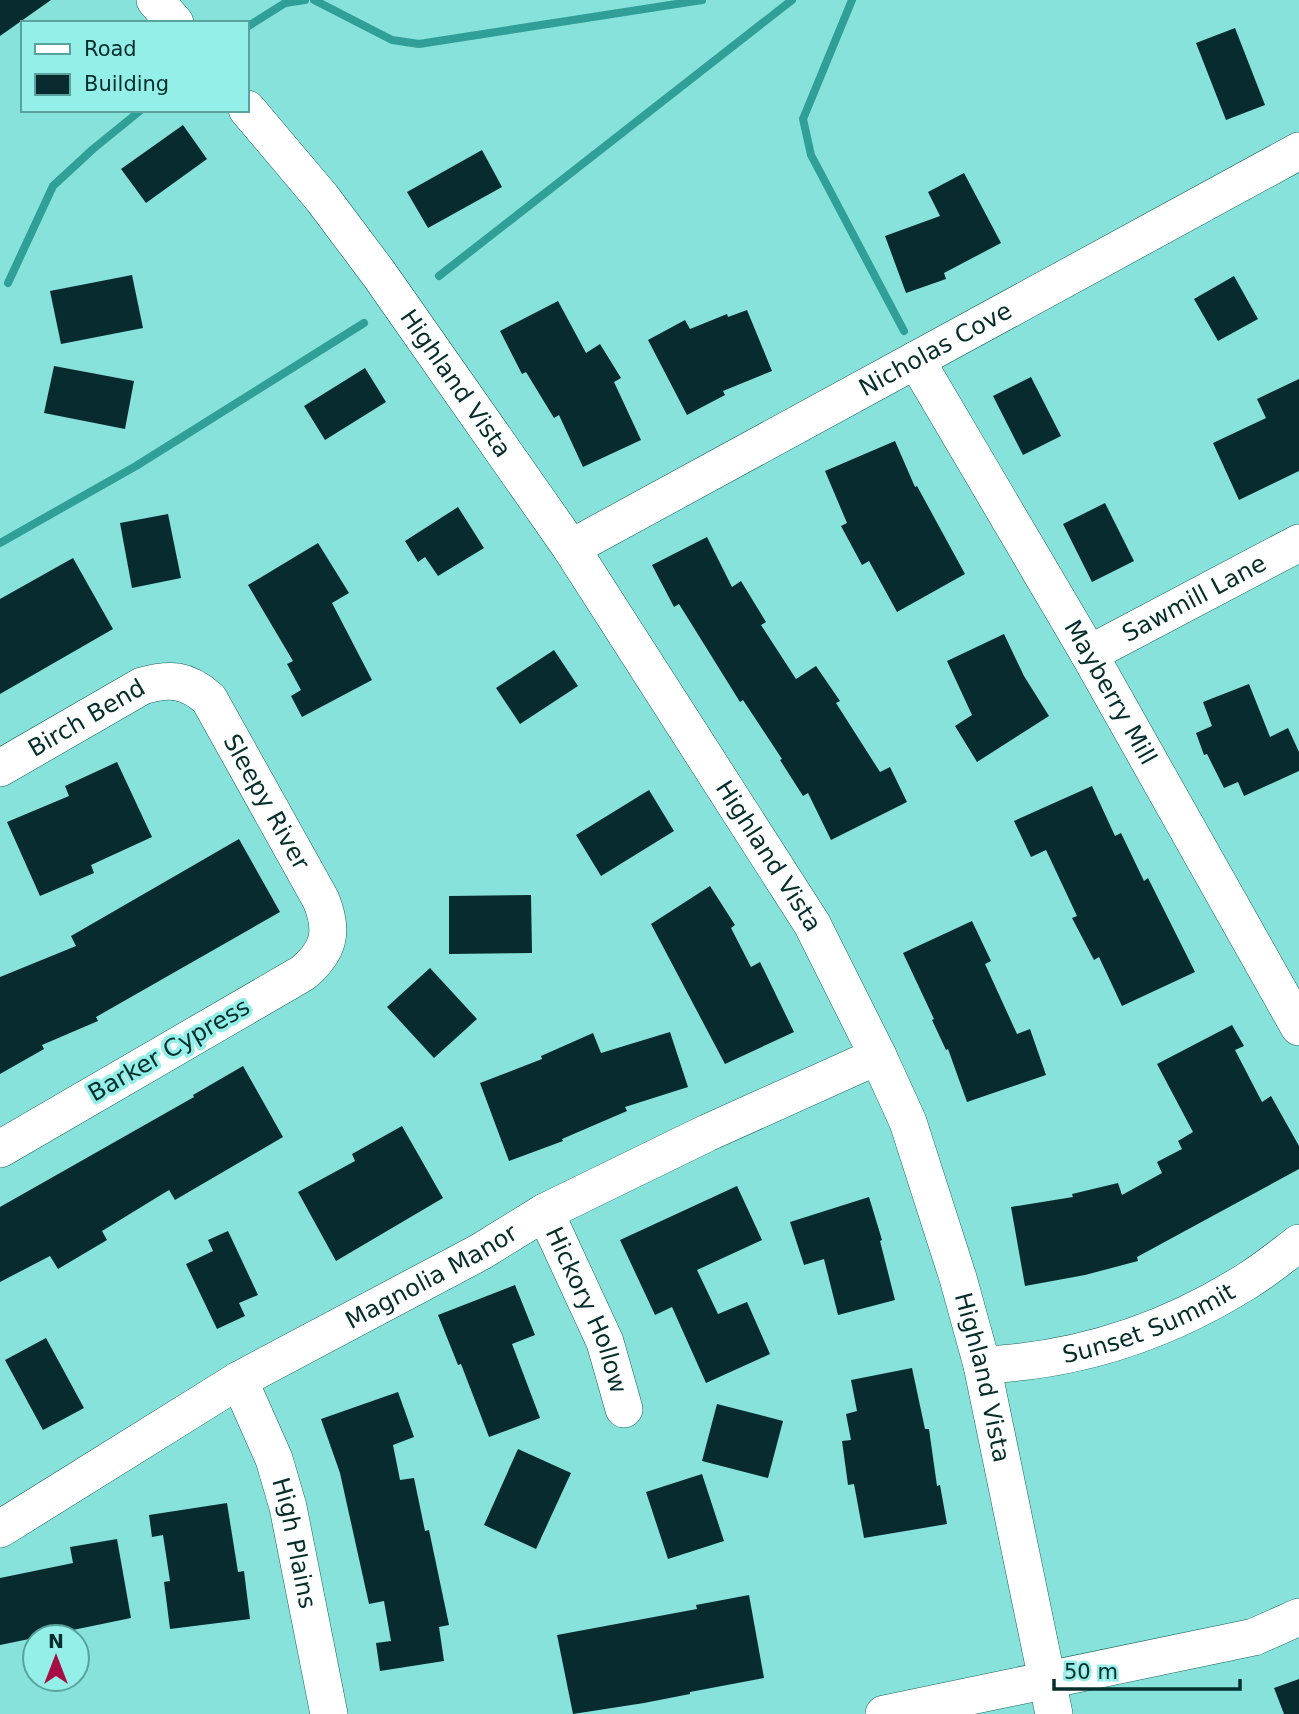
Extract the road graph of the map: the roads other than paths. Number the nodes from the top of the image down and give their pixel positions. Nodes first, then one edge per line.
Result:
1 (155, 0) edge
2 (172, 21) edge
3 (248, 109) edge
4 (1299, 151) edge
5 (916, 360) junction
6 (1299, 543) edge
7 (571, 548) junction
8 (1089, 654) junction
9 (178, 681) joint
10 (0, 768) edge
11 (327, 940) joint
12 (1299, 1027) edge
13 (878, 1056) junction
14 (0, 1149) edge
15 (545, 1212) junction
16 (1299, 1243) edge
17 (982, 1365) junction
18 (239, 1380) junction
19 (624, 1409) dead end
20 (0, 1529) edge
21 (1299, 1617) edge
22 (1051, 1697) edge
23 (329, 1714) edge
24 (884, 1714) edge

1 - 2 street
3 - 7 street, Highland Vista
4 - 5 street, Nicholas Cove
5 - 7 street, Nicholas Cove
5 - 8 street, Mayberry Mill
6 - 8 street, Sawmill Lane
7 - 13 street, Highland Vista
8 - 12 street, Mayberry Mill
9 - 10 street, Birch Bend
9 - 11 street, Sleepy River
11 - 14 street, Barker Cypress
13 - 15 street, Magnolia Manor
13 - 17 street, Highland Vista
15 - 18 street, Magnolia Manor
15 - 19 street, Hickory Hollow
16 - 17 street, Sunset Summit
17 - 22 street, Highland Vista
18 - 20 street, Magnolia Manor
18 - 23 street, High Plains
21 - 22 street
22 - 24 street

